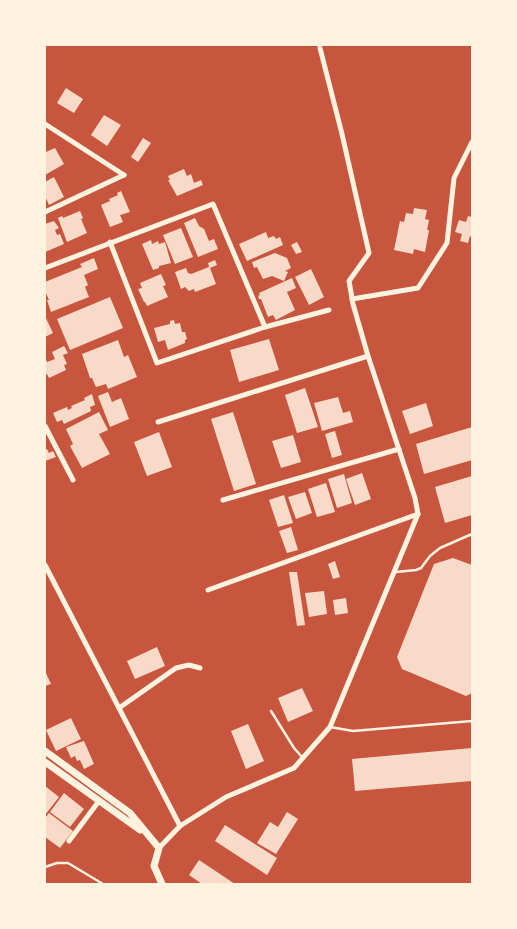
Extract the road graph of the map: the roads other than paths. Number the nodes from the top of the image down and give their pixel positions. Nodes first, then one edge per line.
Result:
1 (320, 48) dead end
2 (45, 124) edge
3 (51, 128) junction
4 (45, 131) edge
5 (472, 142) edge
6 (45, 212) edge
7 (110, 242) junction
8 (45, 268) edge
9 (352, 299) junction
10 (329, 310) dead end
11 (265, 327) junction
12 (368, 356) junction
13 (158, 422) dead end
14 (45, 426) edge
15 (399, 449) junction
16 (73, 480) dead end
17 (223, 500) dead end
18 (418, 514) junction
19 (472, 534) edge
20 (45, 565) edge
21 (394, 572) junction
22 (208, 590) dead end
23 (200, 668) dead end
24 (119, 708) junction
25 (271, 711) dead end
26 (472, 721) edge
27 (330, 727) junction
28 (45, 751) edge
29 (303, 757) junction
30 (45, 762) edge
31 (99, 801) junction
32 (180, 826) junction
33 (147, 834) junction
34 (69, 841) dead end
35 (159, 848) junction
36 (45, 867) edge
37 (103, 884) edge
38 (162, 884) edge

1 - 9 street
2 - 3 street
3 - 4 street
3 - 6 street
5 - 9 street
7 - 8 street
7 - 11 street
7 - 11 street
9 - 12 street
10 - 11 street
12 - 13 street
12 - 15 street
14 - 16 street
15 - 17 street
15 - 18 street
18 - 21 street
18 - 22 street
19 - 21 lane
20 - 24 street
21 - 27 street
23 - 24 street
24 - 32 street
25 - 29 lane
26 - 27 lane
27 - 29 street
28 - 33 street
29 - 32 street
30 - 31 street
31 - 33 street
31 - 34 street
32 - 35 street
33 - 35 street
35 - 38 street
36 - 37 lane

